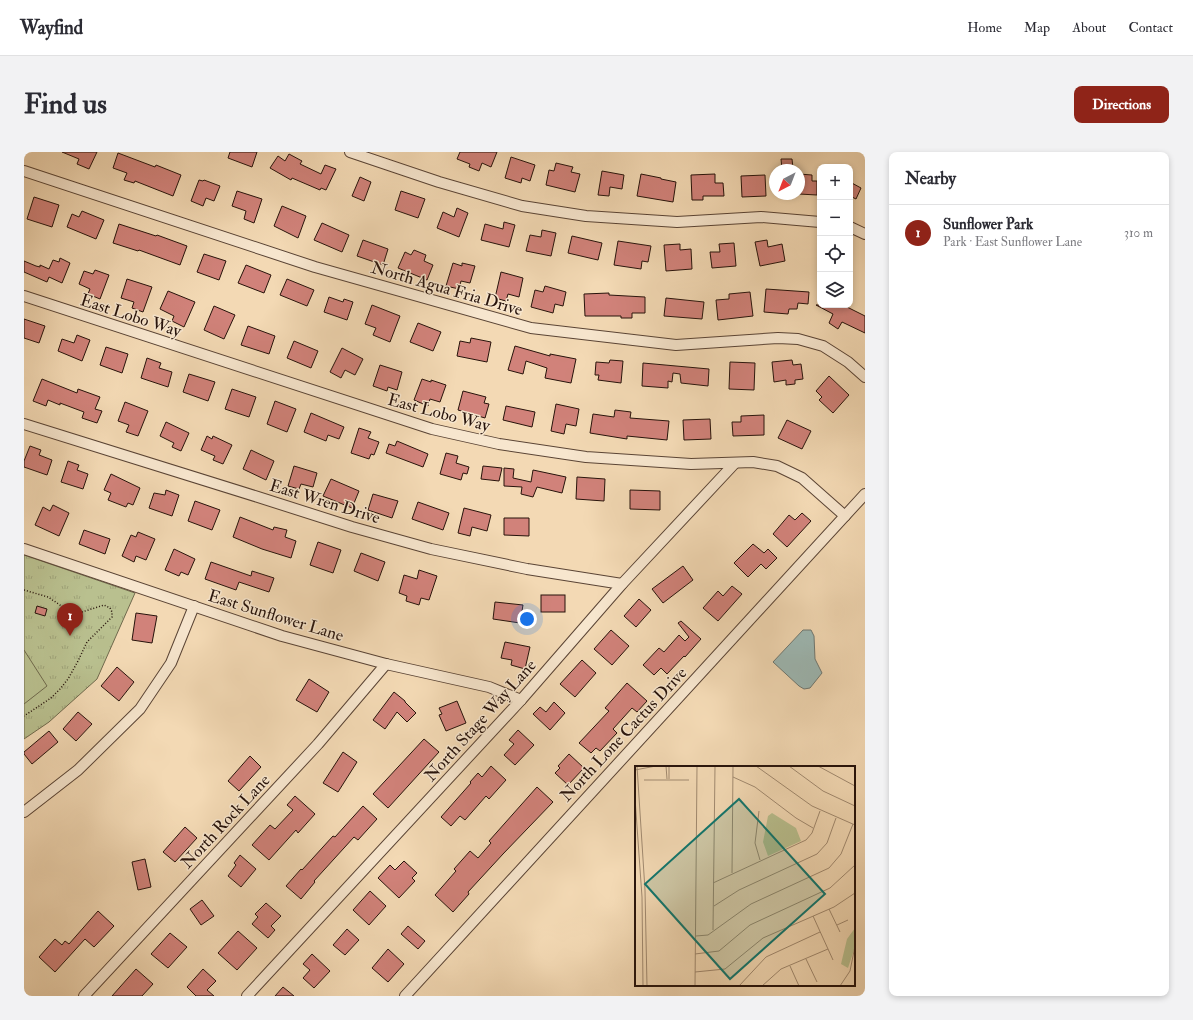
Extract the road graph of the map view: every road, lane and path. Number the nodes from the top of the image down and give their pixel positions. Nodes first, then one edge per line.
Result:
1 (350, 152) edge
2 (24, 171) edge
3 (817, 222) edge
4 (853, 228) edge
5 (865, 234) edge
6 (24, 296) edge
7 (865, 377) edge
8 (24, 424) edge
9 (735, 463) junction
10 (865, 494) edge
11 (845, 516) junction
12 (24, 549) edge
13 (622, 584) junction
14 (24, 590) edge
15 (194, 606) junction
16 (386, 664) junction
17 (521, 700) junction
18 (24, 716) edge
19 (24, 812) edge
20 (84, 996) edge
21 (247, 996) edge
22 (405, 996) edge

1 - 3 street
2 - 7 street, North Agua Fria Drive
4 - 5 street
6 - 9 street, East Lobo Way
8 - 13 street, East Wren Drive
9 - 11 street, East Lobo Way
9 - 13 street, North Stage Way Lane
10 - 11 street, North Lone Cactus Drive
11 - 22 street, North Lone Cactus Drive
12 - 15 street, East Sunflower Lane
13 - 17 street, North Stage Way Lane
14 - 18 path
15 - 16 street, East Sunflower Lane
15 - 19 street
16 - 17 street, East Sunflower Lane
16 - 20 street, North Rock Lane
17 - 21 street, North Stage Way Lane

